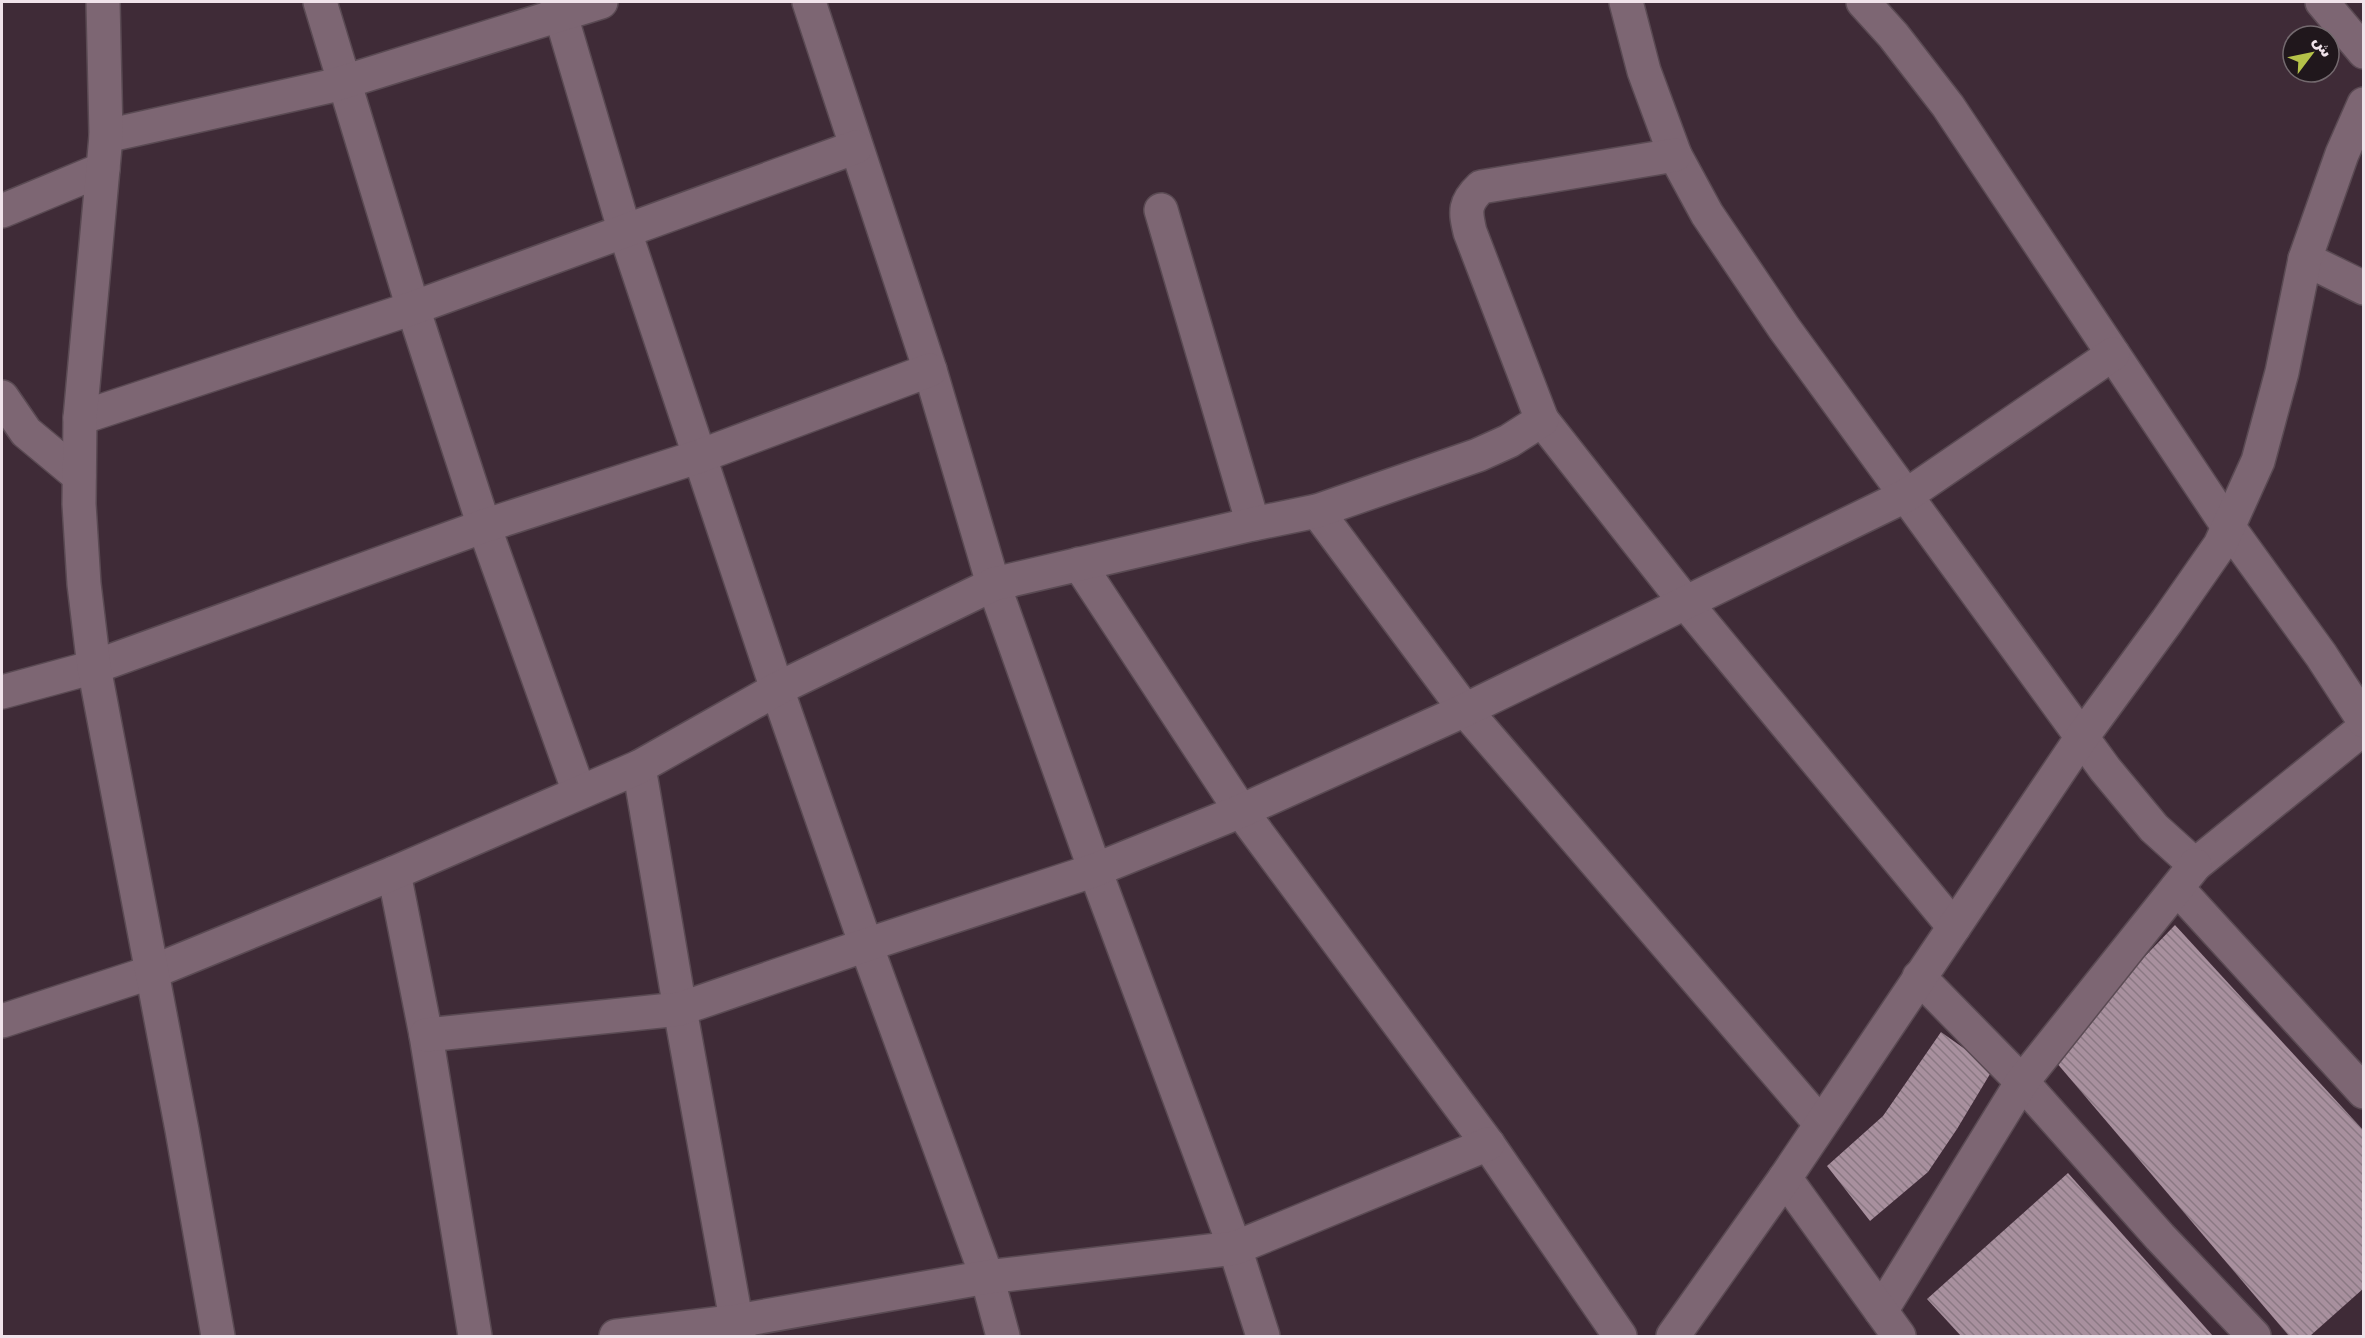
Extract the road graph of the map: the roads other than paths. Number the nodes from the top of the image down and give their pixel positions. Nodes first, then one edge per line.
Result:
1 (103, 2) edge
2 (320, 2) edge
3 (601, 2) edge
4 (809, 2) edge
5 (1626, 2) edge
6 (1863, 2) edge
7 (2322, 2) edge
8 (559, 8) edge
9 (2364, 52) edge
10 (344, 82) junction
11 (2364, 104) edge
12 (106, 136) junction
13 (856, 147) junction
14 (1675, 155) junction
15 (103, 170) junction
16 (1161, 210) dead end
17 (2, 211) edge
18 (625, 232) junction
19 (2305, 260) junction
20 (2364, 288) edge
21 (413, 308) junction
22 (2113, 354) junction
23 (930, 370) junction
24 (2, 397) edge
25 (80, 418) junction
26 (1542, 420) junction
27 (700, 456) junction
28 (79, 476) junction
29 (1907, 495) junction
30 (1317, 512) junction
31 (1253, 524) junction
32 (2227, 525) junction
33 (484, 526) junction
34 (1080, 564) junction
35 (994, 584) junction
36 (1686, 603) junction
37 (94, 667) junction
38 (777, 689) junction
39 (2, 692) edge
40 (1465, 711) junction
41 (2364, 721) edge
42 (2364, 728) edge
43 (2082, 737) junction
44 (639, 766) junction
45 (579, 792) junction
46 (1241, 811) junction
47 (1095, 870) junction
48 (394, 873) junction
49 (2186, 877) junction
50 (1954, 927) junction
51 (866, 945) junction
52 (152, 972) junction
53 (1919, 977) junction
54 (680, 1009) junction
55 (2, 1022) edge
56 (426, 1035) junction
57 (2022, 1082) junction
58 (2364, 1092) edge
59 (1820, 1123) junction
60 (1488, 1144) junction
61 (1785, 1178) junction
62 (1235, 1248) junction
63 (987, 1277) junction
64 (1890, 1324) edge
65 (738, 1329) edge
66 (218, 1336) edge
67 (475, 1336) edge
68 (616, 1336) edge
69 (1003, 1336) edge
70 (1263, 1336) edge
71 (1620, 1336) edge
72 (1673, 1336) edge
73 (2254, 1336) edge

1 - 12 street
2 - 10 street
3 - 8 street
4 - 13 street
5 - 14 street
6 - 22 street
7 - 9 street
8 - 10 street
8 - 18 street
10 - 12 street
10 - 21 street
11 - 19 street
12 - 15 street
13 - 18 street
13 - 23 street
14 - 26 street
14 - 29 street
15 - 17 street
15 - 25 street
16 - 31 street
18 - 21 street
18 - 27 street
19 - 20 street
19 - 32 street
21 - 25 street
21 - 33 street
22 - 29 street
22 - 32 street
23 - 27 street
23 - 35 street
24 - 28 street
25 - 28 street
26 - 30 street
26 - 36 street
27 - 33 street
27 - 38 street
28 - 37 street
29 - 36 street
29 - 43 street
30 - 31 street
30 - 40 street
31 - 34 street
32 - 41 street
32 - 43 street
33 - 37 street
33 - 45 street
34 - 35 street
34 - 46 street
35 - 38 street
35 - 47 street
36 - 40 street
36 - 50 street
37 - 39 street
37 - 52 street
38 - 44 street
38 - 51 street
40 - 46 street
40 - 59 street
42 - 49 street
43 - 49 street
43 - 50 street
44 - 45 street
44 - 54 street
45 - 48 street
46 - 47 street
46 - 60 street
47 - 51 street
47 - 62 street
48 - 52 street
48 - 56 street
49 - 57 street
49 - 58 street
50 - 53 street
51 - 54 street
51 - 63 street
52 - 55 street
52 - 66 street
53 - 57 street
53 - 59 street
54 - 56 street
54 - 65 street
56 - 67 street
57 - 64 street
57 - 73 street
59 - 61 street
60 - 62 street
60 - 71 street
61 - 64 street
61 - 72 street
62 - 63 street
62 - 70 street
63 - 65 street
63 - 69 street
65 - 68 street

